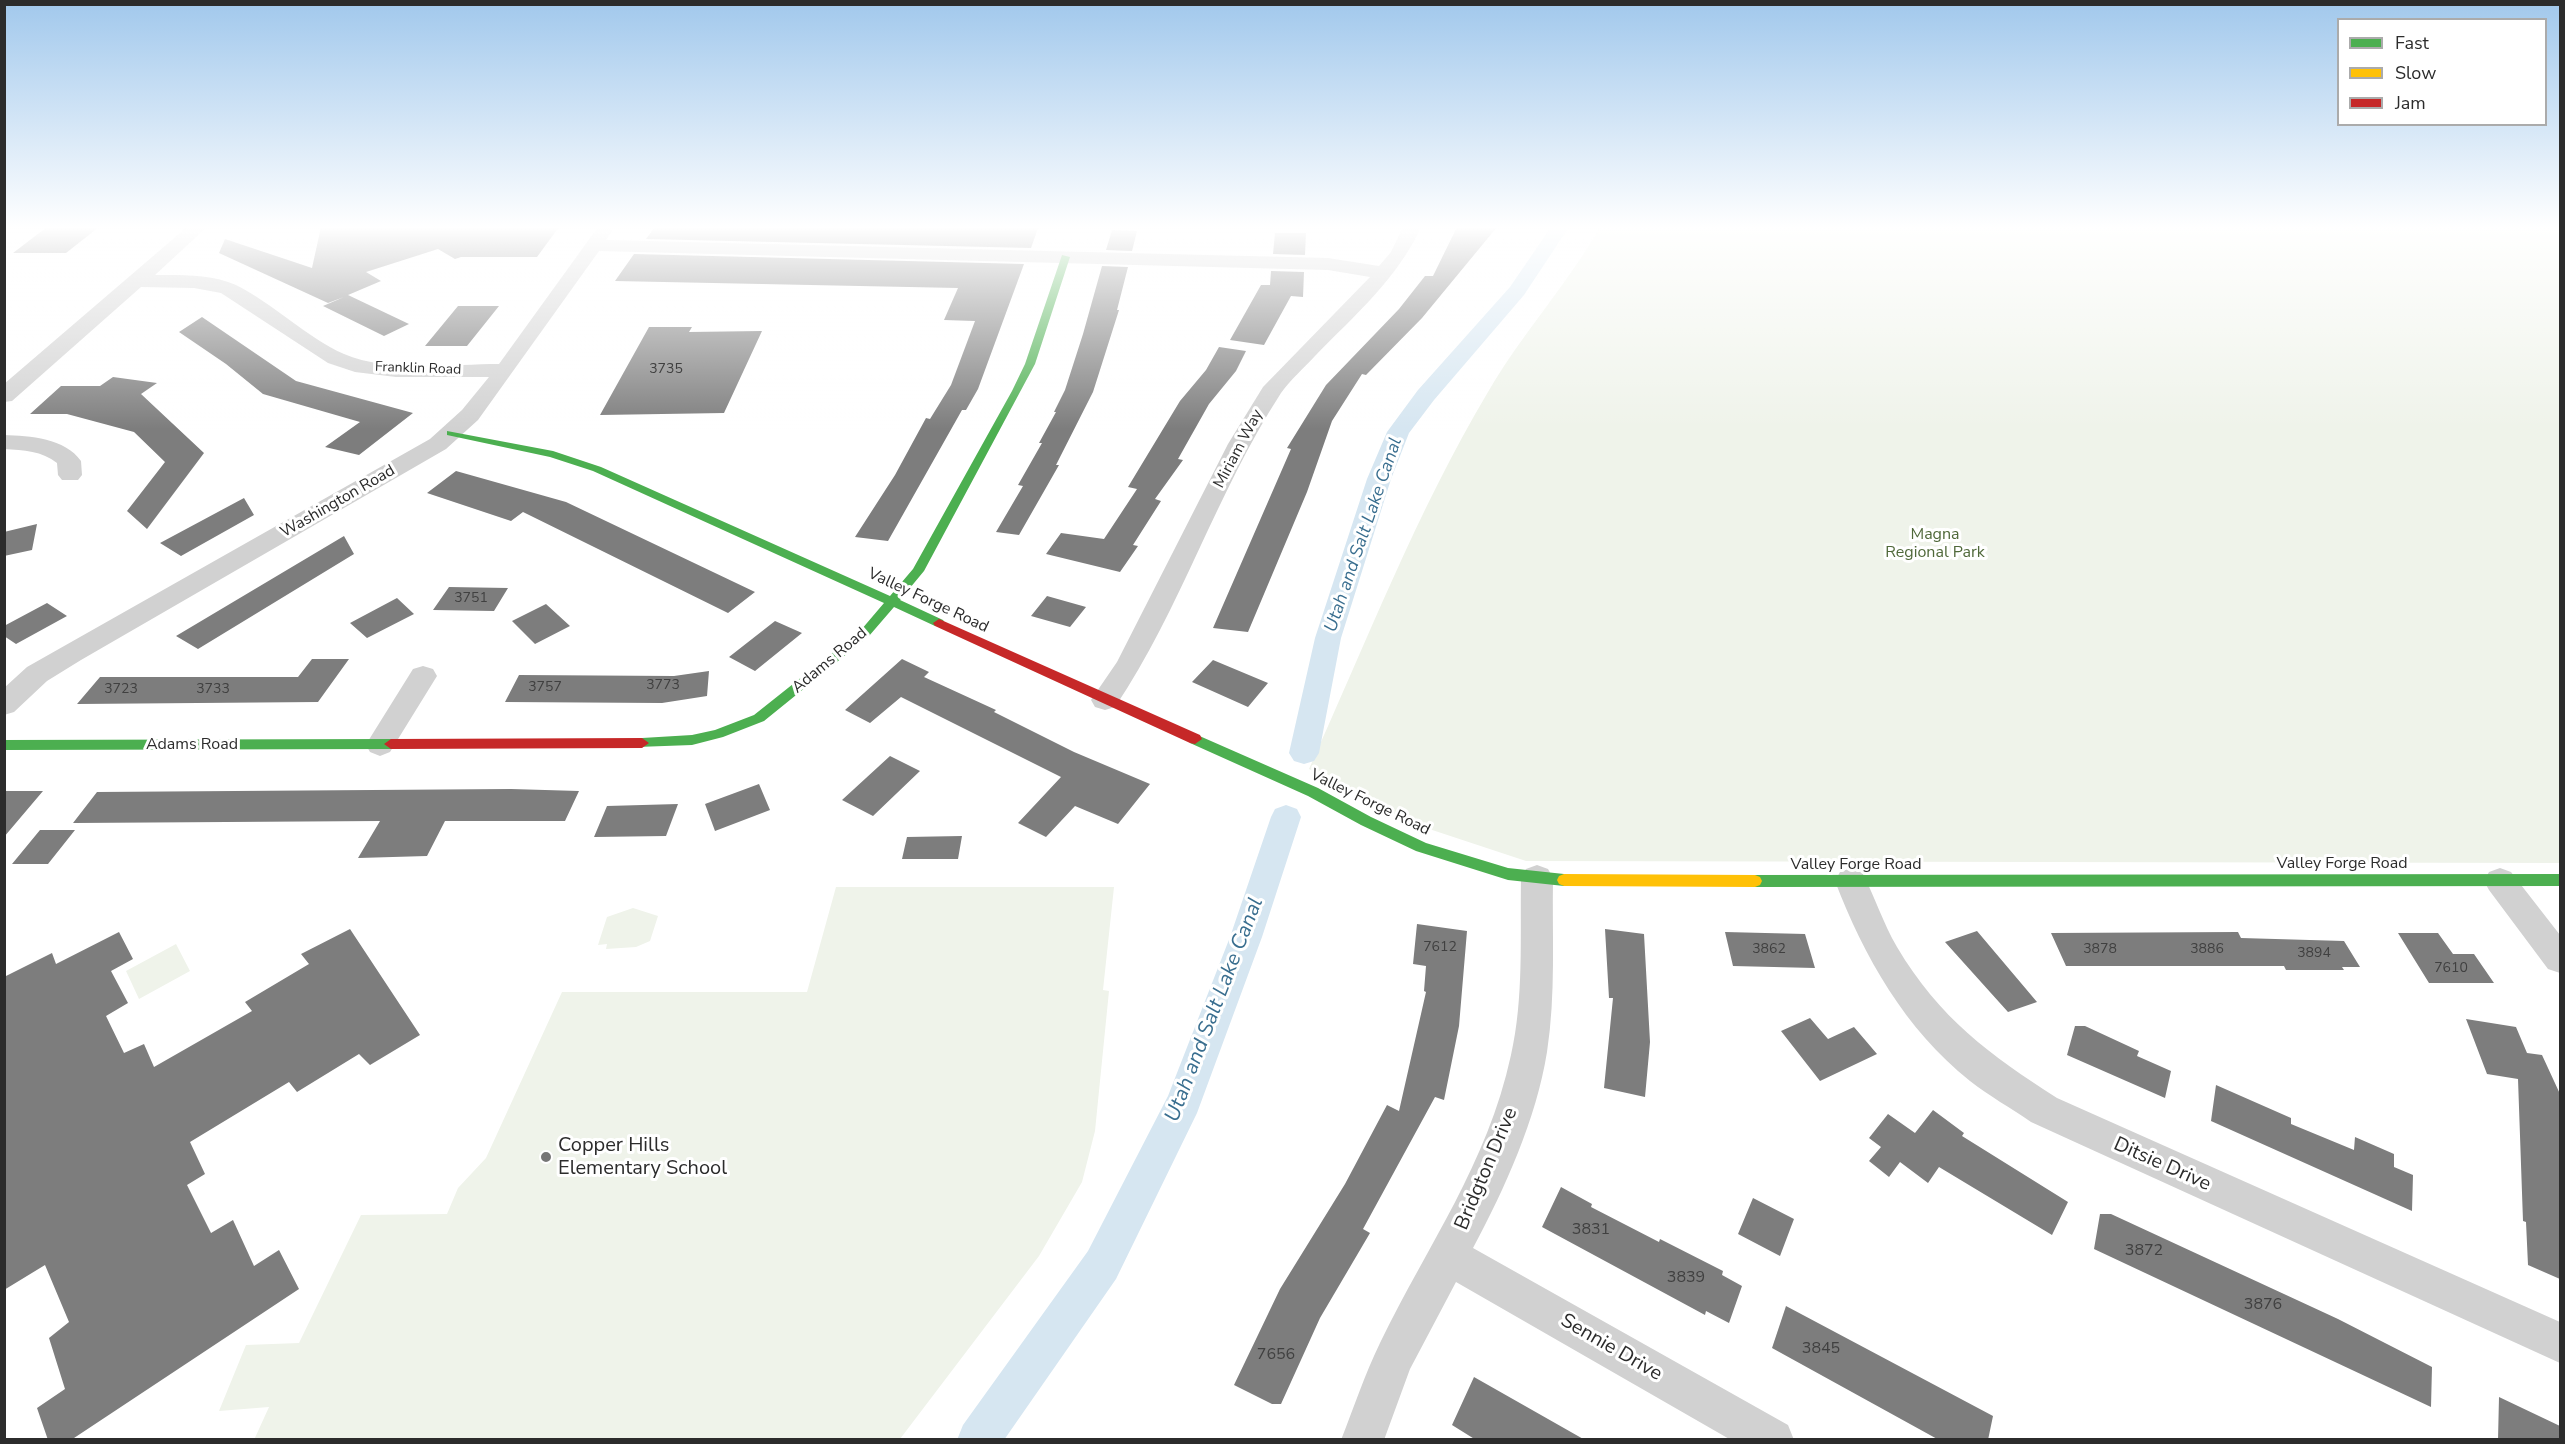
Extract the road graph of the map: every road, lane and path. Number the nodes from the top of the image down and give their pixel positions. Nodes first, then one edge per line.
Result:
1 (121, 294) edge
2 (236, 294) edge
3 (559, 294) edge
4 (1053, 294) edge
5 (1363, 294) edge
6 (506, 370) junction
7 (4, 396) edge
8 (451, 433) junction
9 (4, 442) edge
10 (70, 475) dead end
11 (891, 603) junction
12 (423, 676) dead end
13 (1105, 700) junction
14 (4, 705) edge
15 (4, 745) edge
16 (380, 745) junction
17 (1537, 878) junction
18 (2560, 880) edge
19 (1851, 881) junction
20 (2500, 881) junction
21 (2560, 959) edge
22 (1449, 1256) junction
23 (2560, 1343) edge
24 (1362, 1440) edge
25 (1773, 1440) edge

1 - 7 street
2 - 6 street, Franklin Road
3 - 6 street, Washington Road
4 - 11 street, Adams Road
5 - 13 street, Miriam Way
6 - 8 street, Washington Road
8 - 11 street, Valley Forge Road
8 - 14 street, Washington Road
9 - 10 street
11 - 13 street, Valley Forge Road
11 - 16 street, Adams Road
12 - 16 street
13 - 17 street, Valley Forge Road
15 - 16 street, Adams Road
17 - 19 street, Valley Forge Road
17 - 22 street, Bridgton Drive
18 - 20 street, Valley Forge Road
19 - 20 street, Valley Forge Road
19 - 23 street, Ditsie Drive
20 - 21 street
22 - 24 street, Bridgton Drive
22 - 25 street, Sennie Drive

